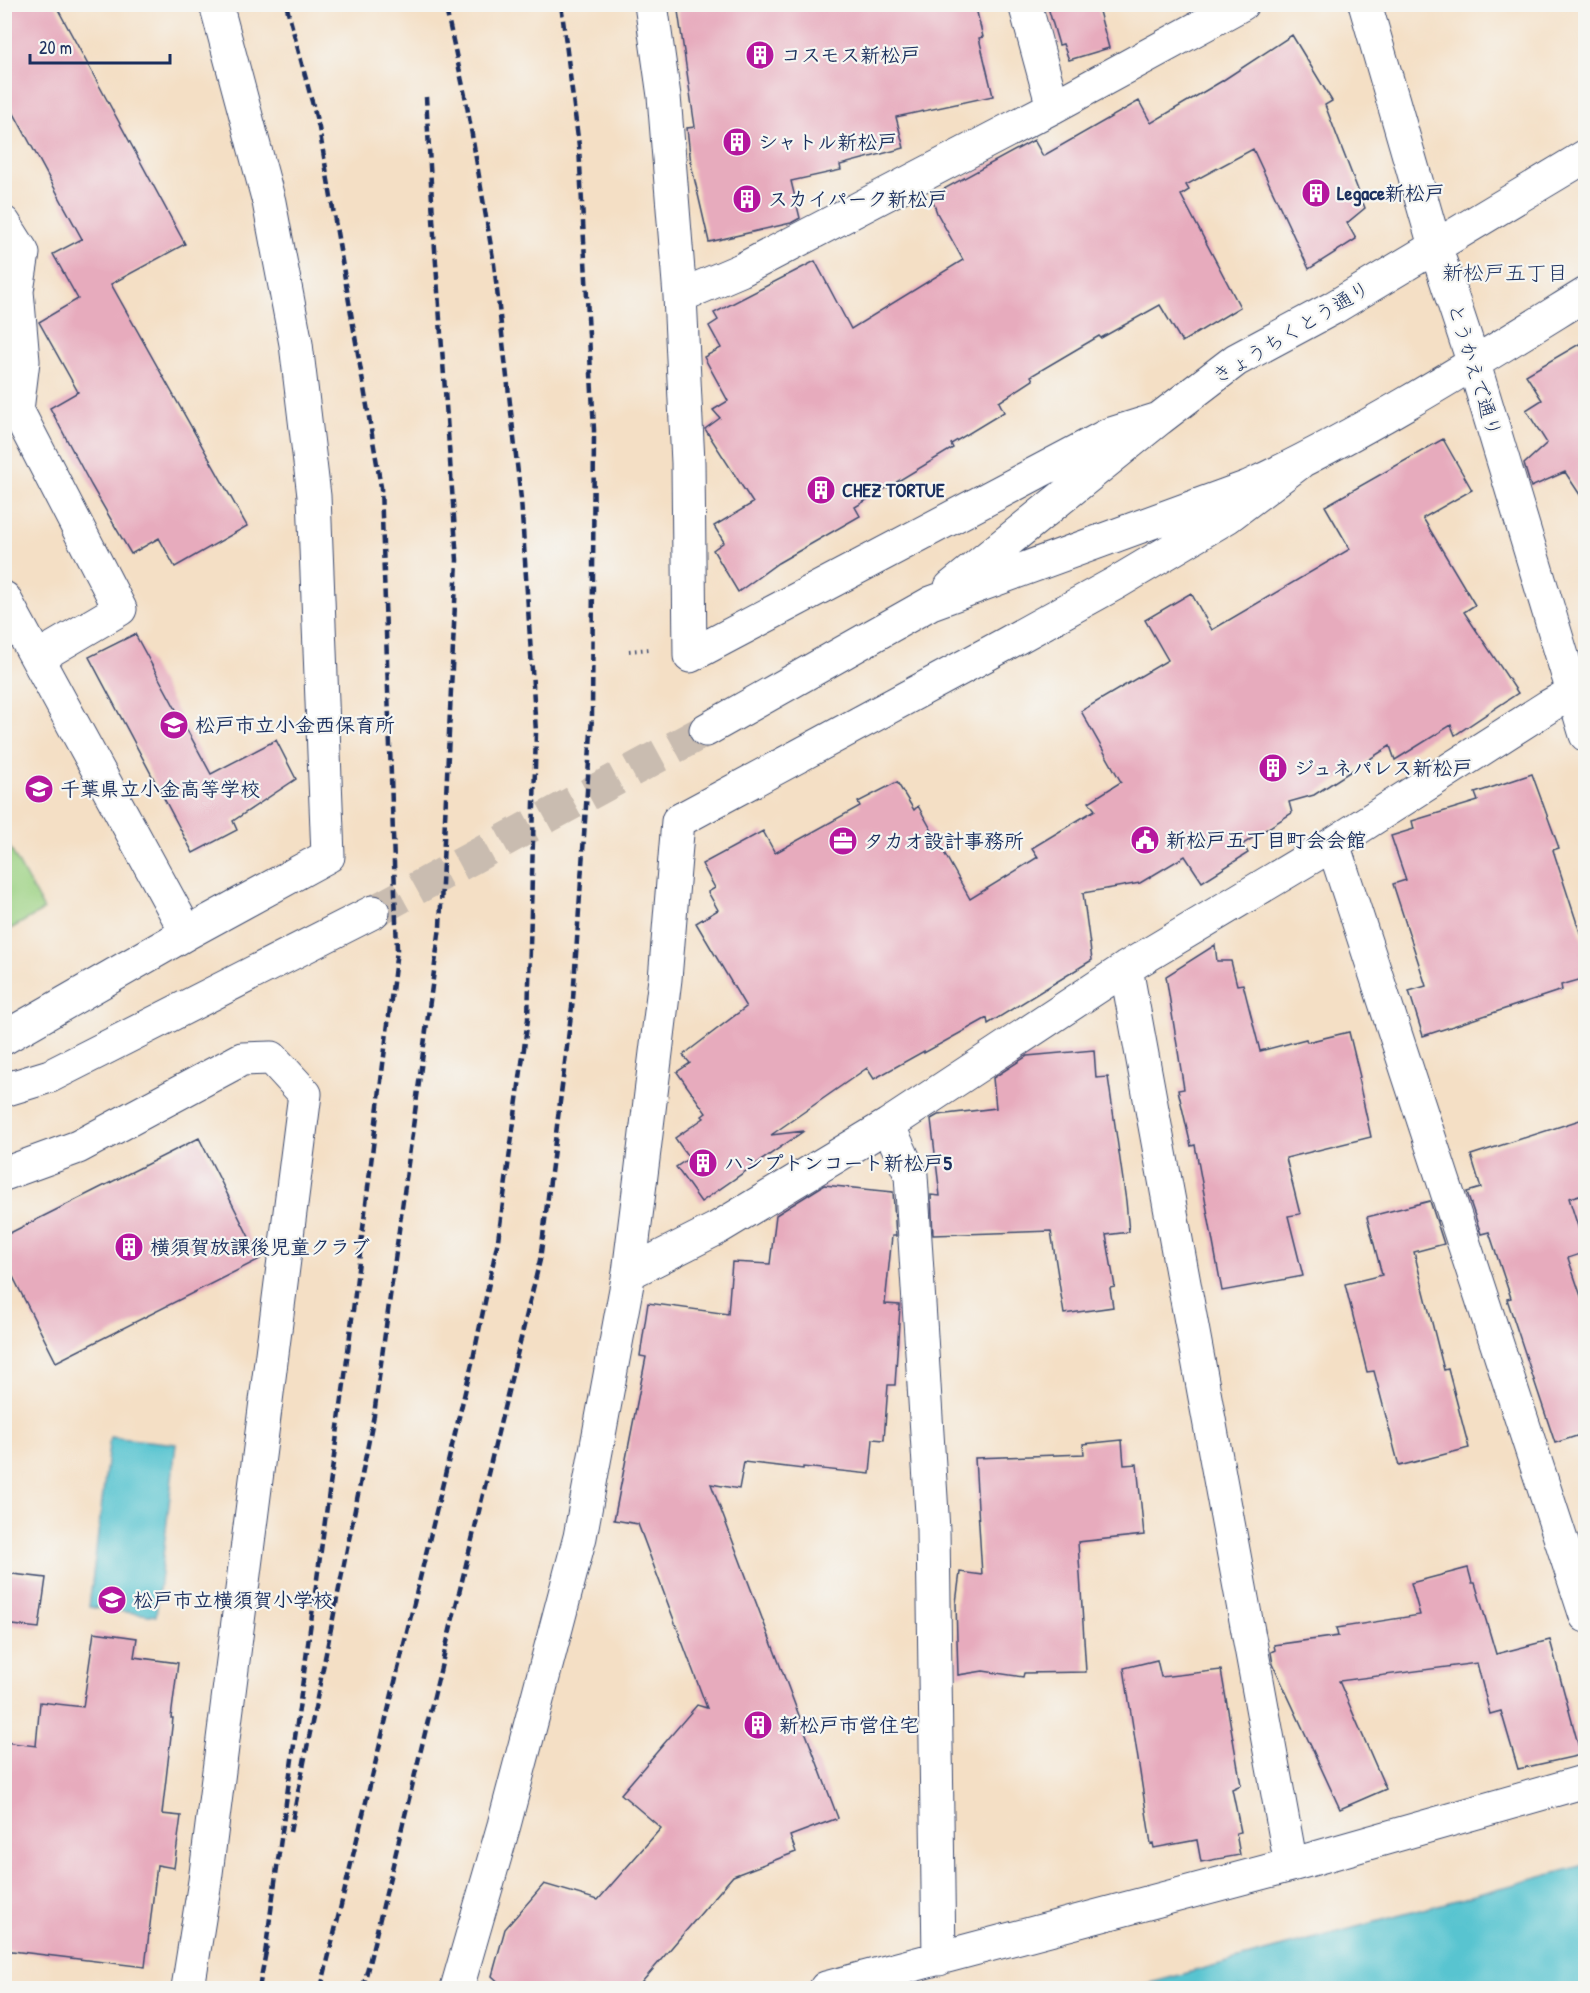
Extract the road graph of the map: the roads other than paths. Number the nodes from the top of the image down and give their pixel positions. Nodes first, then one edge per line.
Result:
1 (216, 4) edge
2 (651, 4) edge
3 (1025, 4) edge
4 (1242, 4) edge
5 (1365, 4) edge
6 (1053, 107) junction
7 (1586, 156) edge
8 (4, 223) edge
9 (1435, 246) junction
10 (1586, 294) edge
11 (680, 296) junction
12 (1474, 364) junction
13 (1159, 419) junction
14 (1299, 463) junction
15 (4, 598) edge
16 (931, 603) junction
17 (37, 658) junction
18 (1579, 689) edge
19 (706, 730) tunnel mouth
20 (1586, 735) edge
21 (1334, 844) junction
22 (373, 912) tunnel mouth
23 (187, 933) junction
24 (1126, 968) junction
25 (4, 1038) edge
26 (50, 1076) junction
27 (4, 1090) edge
28 (4, 1113) edge
29 (888, 1125) junction
30 (4, 1174) edge
31 (629, 1273) junction
32 (1586, 1616) edge
33 (1586, 1781) edge
34 (1291, 1865) junction
35 (939, 1959) junction
36 (188, 1989) edge
37 (457, 1989) edge
38 (826, 1989) edge

1 - 23 street
2 - 11 street
3 - 6 street
4 - 6 street
5 - 9 street, とうかえで通り
6 - 11 street
7 - 9 street, きょうちくとう通り
8 - 17 street
9 - 12 street, とうかえで通り
9 - 13 street, きょうちくとう通り
10 - 12 street
11 - 13 street
12 - 14 street
12 - 18 street, とうかえで通り
13 - 16 street, きょうちくとう通り
14 - 16 street
14 - 31 street
15 - 17 street
16 - 19 street
17 - 23 street
18 - 20 street, とうかえで通り
18 - 21 street
21 - 24 street
21 - 32 street
22 - 26 street
23 - 25 street
24 - 29 street
24 - 34 street
26 - 27 street
26 - 28 street
29 - 31 street
29 - 35 street
30 - 36 street
31 - 37 street
33 - 34 street
34 - 35 street
35 - 38 street

